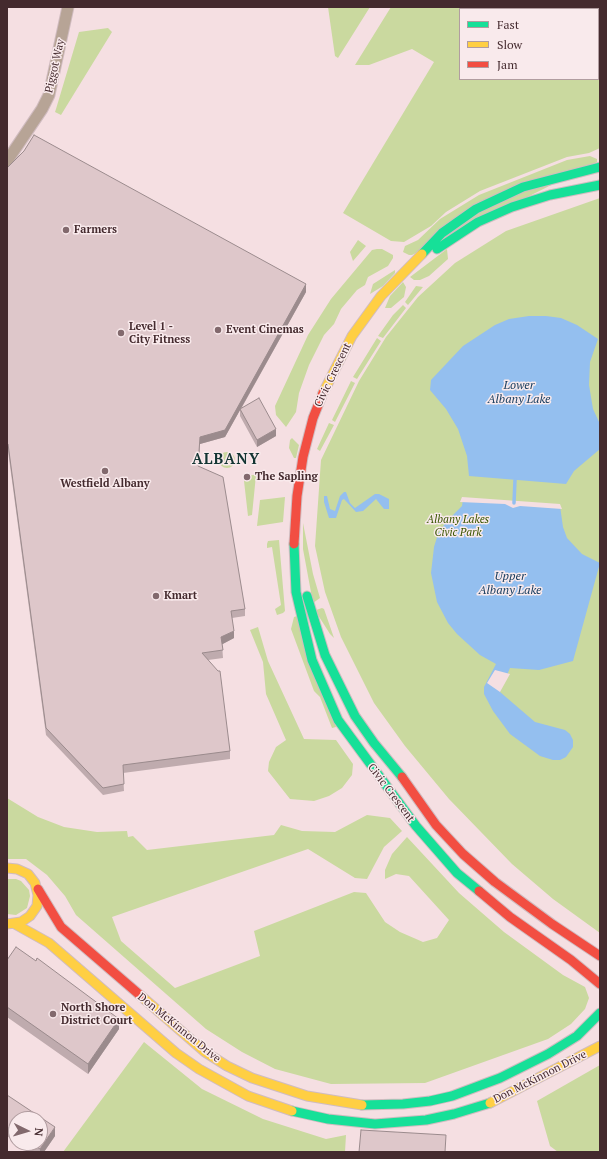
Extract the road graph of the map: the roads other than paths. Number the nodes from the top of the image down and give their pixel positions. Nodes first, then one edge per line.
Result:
1 (68, 7) edge
2 (7, 161) edge
3 (600, 167) edge
4 (600, 185) edge
5 (415, 262) junction
6 (296, 533) junction
7 (374, 743) junction
8 (381, 780) junction
9 (415, 796) junction
10 (9, 867) edge
11 (38, 889) junction
12 (12, 924) edge
13 (7, 930) edge
14 (600, 956) edge
15 (600, 984) edge
16 (600, 1013) edge
17 (600, 1046) edge

1 - 2 street, Piggot Way
3 - 5 street, Civic Crescent
4 - 5 street, Civic Crescent
5 - 6 street, Civic Crescent
6 - 7 street, Civic Crescent
6 - 8 street, Civic Crescent
7 - 8 street
7 - 9 street, Civic Crescent
8 - 9 street
8 - 15 street, Civic Crescent
9 - 14 street, Civic Crescent
10 - 11 street, Don McKinnon Drive
11 - 12 street
11 - 16 street, Don McKinnon Drive
12 - 13 street
12 - 17 street, Don McKinnon Drive

